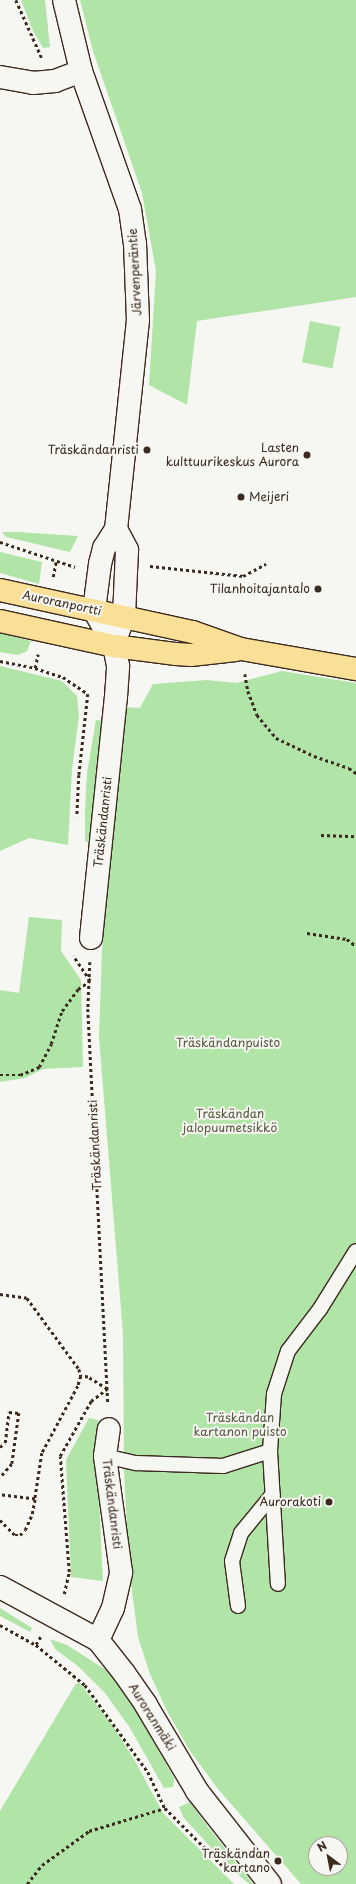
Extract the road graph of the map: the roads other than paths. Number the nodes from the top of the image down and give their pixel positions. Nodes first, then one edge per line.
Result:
1 (64, 0) edge
2 (81, 71) junction
3 (0, 77) edge
4 (116, 529) junction
5 (0, 590) edge
6 (94, 610) junction
7 (124, 616) junction
8 (0, 621) edge
9 (114, 646) junction
10 (242, 649) junction
11 (356, 669) edge
12 (91, 938) road end
13 (356, 1251) edge
14 (109, 1429) road end
15 (270, 1452) junction
16 (105, 1456) junction
17 (273, 1494) junction
18 (278, 1584) dead end
19 (0, 1588) edge
20 (238, 1606) dead end
21 (98, 1640) junction
22 (270, 1884) edge

1 - 2 street, Järvenperäntie
2 - 3 street
2 - 4 street, Järvenperäntie
4 - 6 street, Järvenperäntie
4 - 7 street
5 - 6 main road, Auroranportti
6 - 7 main road, Auroranportti
6 - 9 street
7 - 9 street
7 - 10 main road, Auroranportti
8 - 9 main road
9 - 10 main road
9 - 12 street, Träskändanristi
10 - 11 main road
13 - 15 lane
14 - 16 street, Träskändanristi
15 - 16 lane
15 - 17 lane
16 - 21 street, Träskändanristi
17 - 18 lane
17 - 20 lane
19 - 21 street, Auroranmäki
21 - 22 street, Auroranmäki

